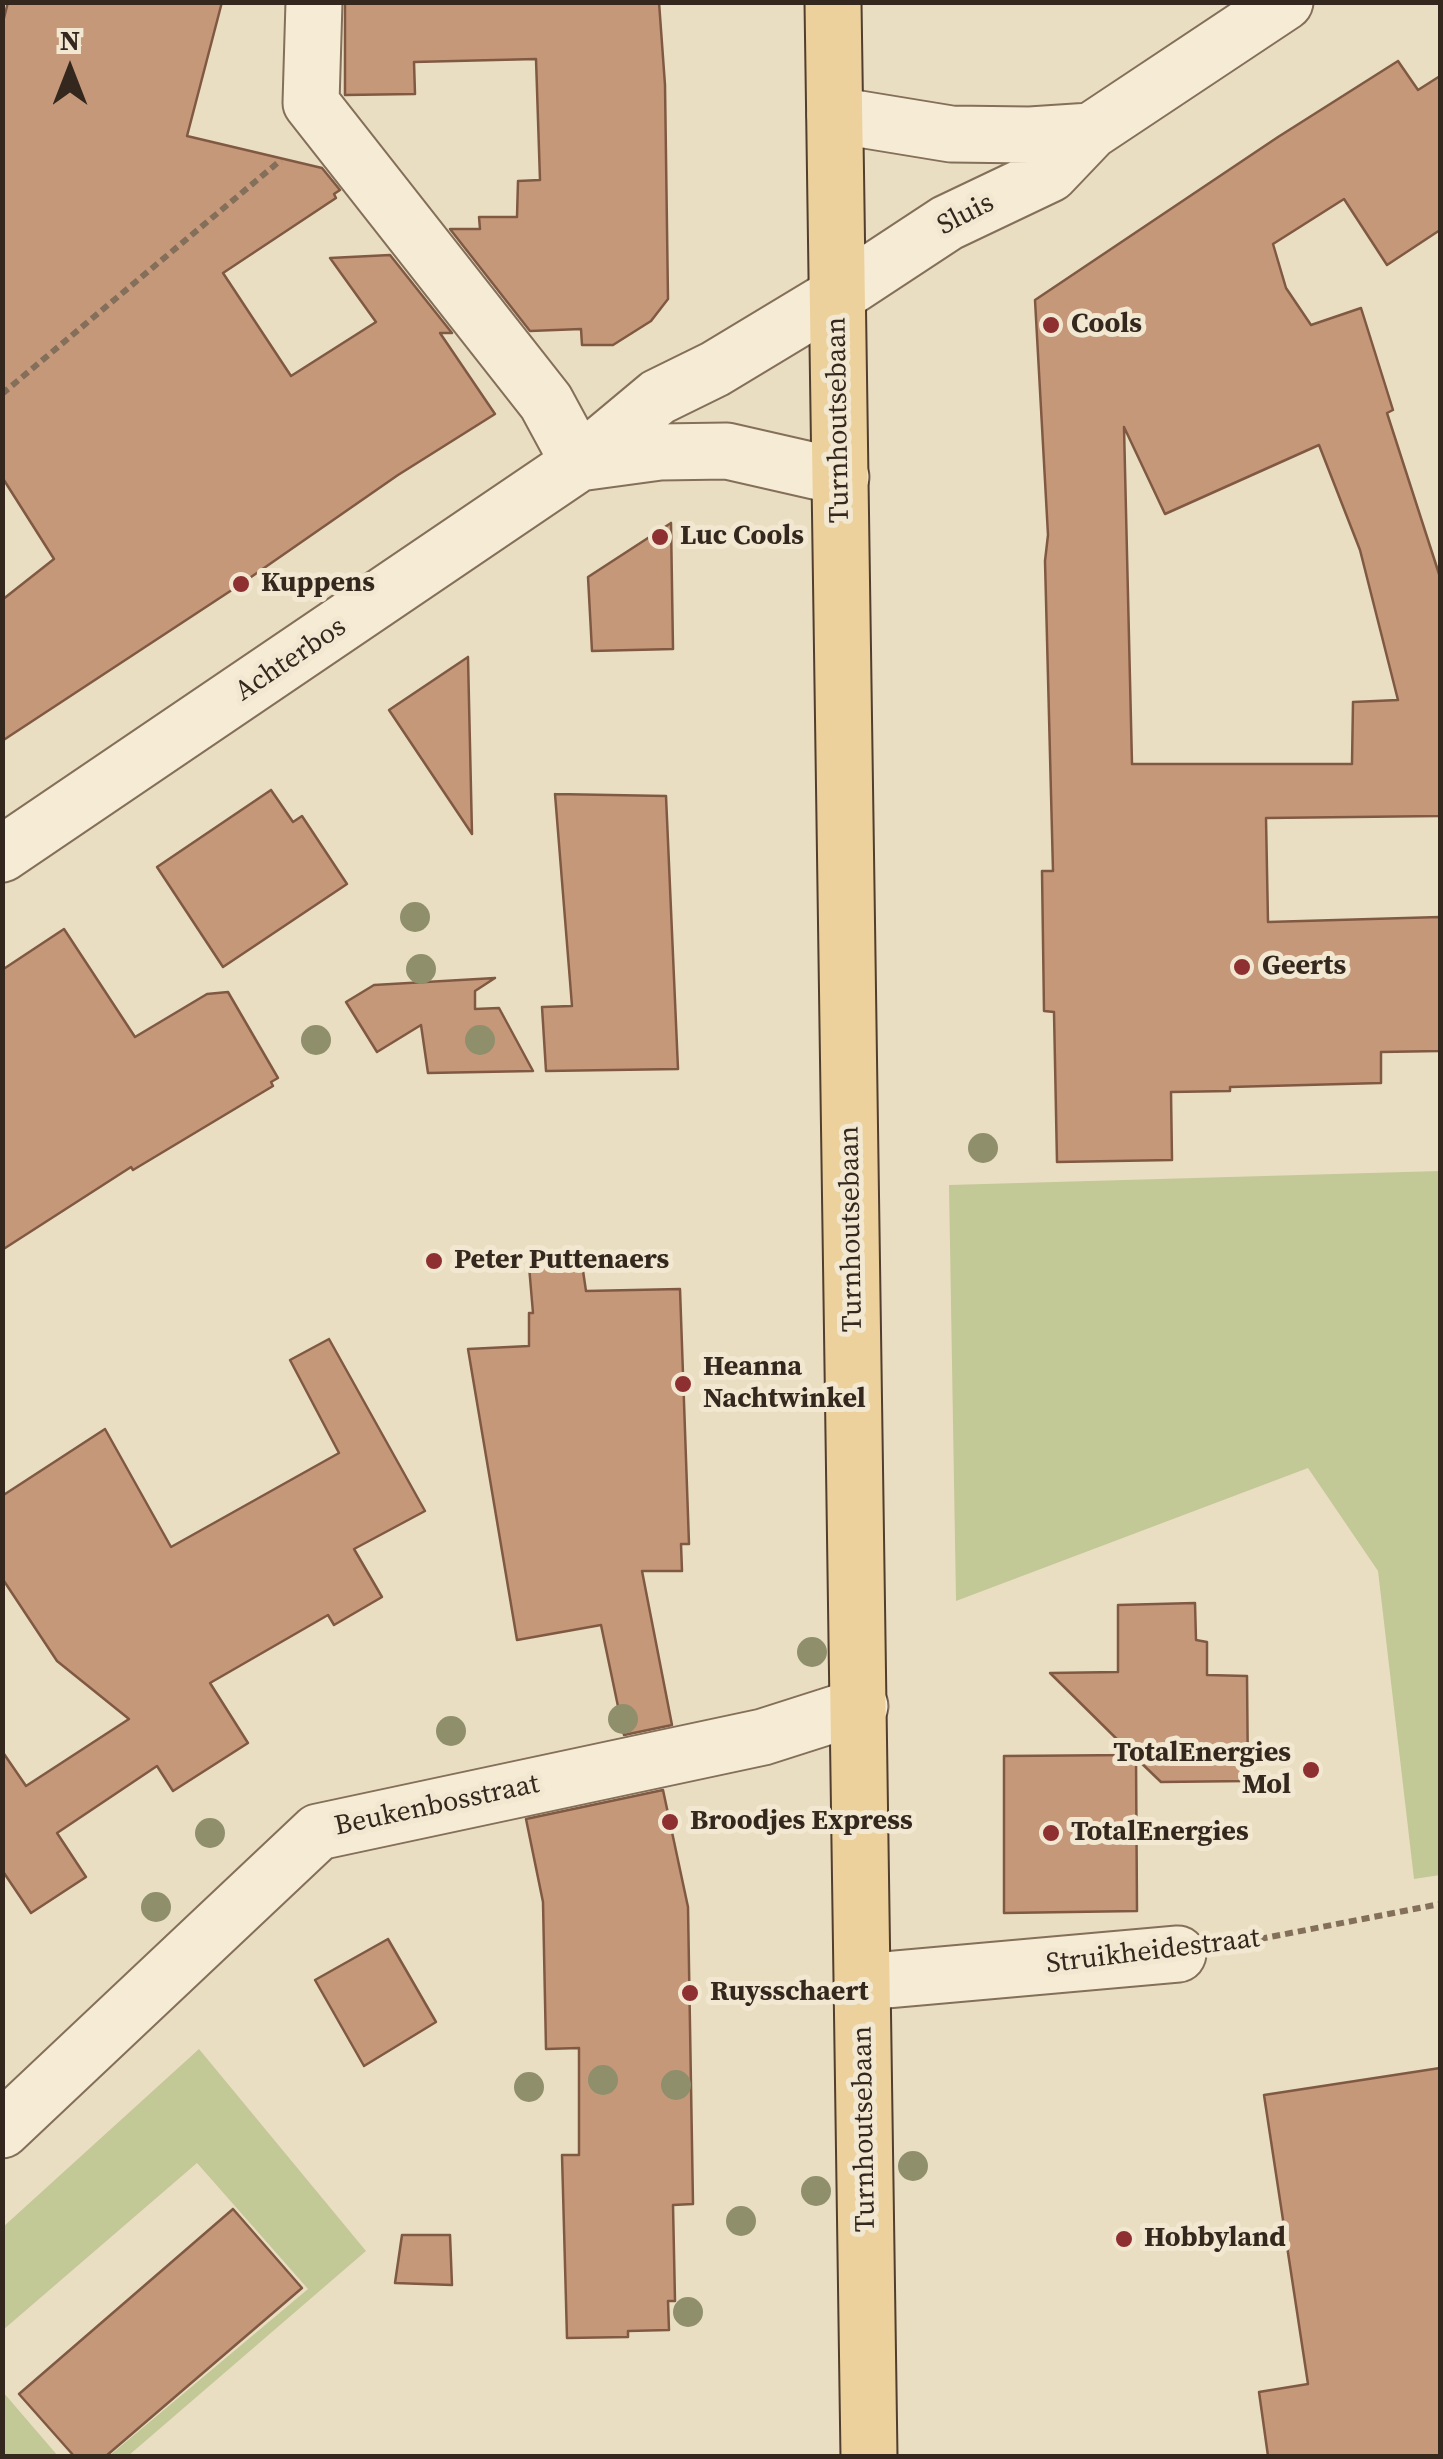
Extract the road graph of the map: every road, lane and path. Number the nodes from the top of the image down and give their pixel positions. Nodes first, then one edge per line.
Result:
1 (314, 2) edge
2 (832, 2) edge
3 (1285, 2) edge
4 (834, 115) junction
5 (326, 122) junction
6 (1091, 131) junction
7 (836, 296) junction
8 (2, 394) edge
9 (578, 464) junction
10 (840, 477) junction
11 (2, 854) edge
12 (860, 1706) junction
13 (1440, 1904) edge
14 (1178, 1954) joint
15 (863, 1982) junction
16 (2, 2130) edge
17 (870, 2456) edge

1 - 5 street
2 - 4 main road, Turnhoutsebaan
3 - 6 street, Sluis
4 - 6 street, Sluis
4 - 7 main road, Turnhoutsebaan
5 - 8 path
5 - 9 street
6 - 7 street, Sluis
7 - 9 street, Achterbos
7 - 10 main road, Turnhoutsebaan
9 - 10 street, Achterbos
9 - 11 street, Achterbos
10 - 12 main road, Turnhoutsebaan
12 - 15 main road, Turnhoutsebaan
12 - 16 street, Beukenbosstraat
13 - 14 path, Struikheidestraat
14 - 15 street, Struikheidestraat
15 - 17 main road, Turnhoutsebaan

